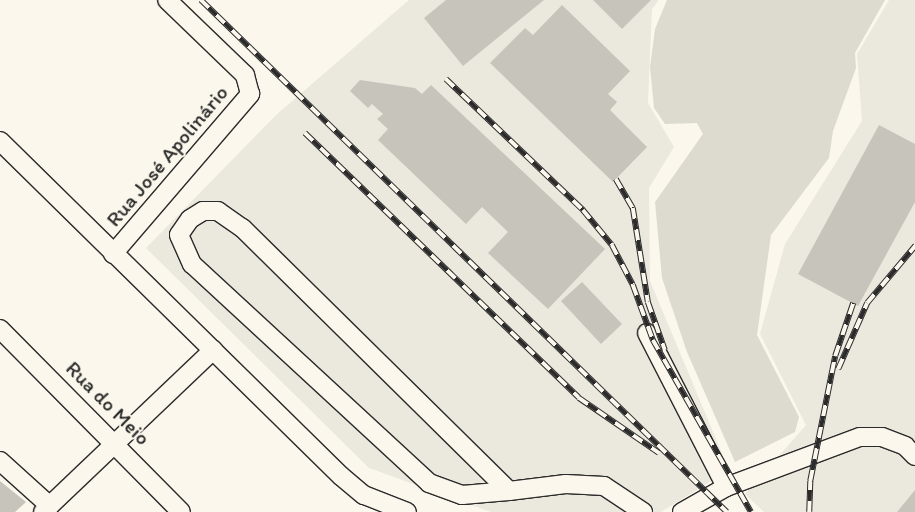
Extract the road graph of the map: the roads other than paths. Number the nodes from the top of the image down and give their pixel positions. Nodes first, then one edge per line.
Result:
1 (167, 0) edge
2 (0, 141) edge
3 (113, 254) junction
4 (0, 329) edge
5 (647, 333) dead end
6 (213, 350) junction
7 (114, 440) junction
8 (915, 456) edge
9 (0, 461) edge
10 (726, 487) junction
11 (509, 491) junction
12 (47, 509) edge
13 (181, 512) edge
14 (407, 512) edge
15 (643, 512) edge
16 (682, 512) edge

1 - 3 street, Rua José Apolinário
2 - 3 street
3 - 6 street
4 - 7 street, Rua do Meio
5 - 10 street
6 - 7 street
6 - 14 street
7 - 12 street
7 - 13 street, Rua do Meio
8 - 10 street
9 - 12 street
10 - 16 street
11 - 11 street
11 - 15 street

